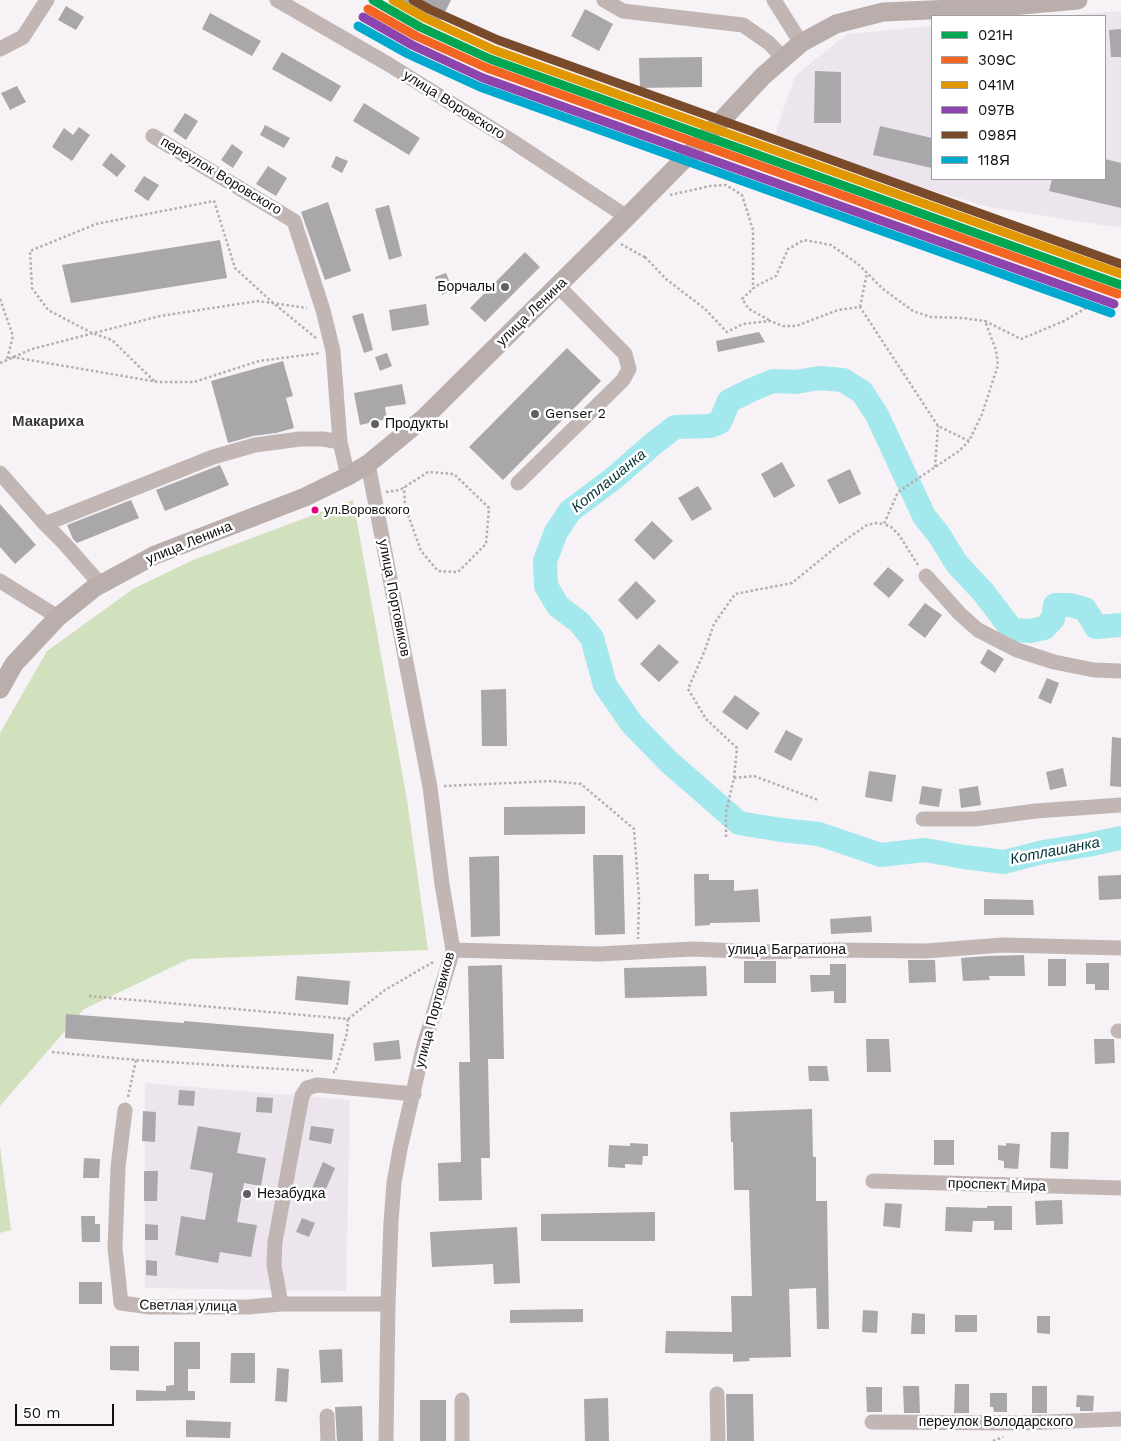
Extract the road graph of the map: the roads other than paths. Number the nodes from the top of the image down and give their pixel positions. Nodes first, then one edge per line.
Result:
1 (47, 0) edge
2 (277, 0) edge
3 (604, 0) edge
4 (774, 0) edge
5 (1078, 0) edge
6 (1027, 2) edge
7 (883, 6) edge
8 (800, 43) junction
9 (0, 49) edge
10 (784, 58) junction
11 (153, 136) dead end
12 (627, 217) junction
13 (558, 286) junction
14 (340, 442) junction
15 (368, 464) junction
16 (0, 473) edge
17 (348, 476) junction
18 (518, 483) dead end
19 (45, 524) junction
20 (926, 576) road end
21 (0, 581) edge
22 (101, 585) junction
23 (58, 617) junction
24 (1121, 672) edge
25 (0, 689) edge
26 (1121, 805) edge
27 (924, 819) dead end
28 (1121, 948) edge
29 (454, 950) junction
30 (414, 1094) junction
31 (125, 1110) road end
32 (873, 1181) dead end
33 (1121, 1188) edge
34 (281, 1304) junction
35 (388, 1304) junction
36 (717, 1394) dead end
37 (462, 1400) dead end
38 (327, 1416) dead end
39 (1121, 1419) edge
40 (872, 1422) dead end
41 (328, 1441) edge
42 (386, 1441) edge
43 (462, 1441) edge
44 (718, 1441) edge

1 - 9 street
2 - 12 street, улица Воровского
3 - 10 street
4 - 8 street
5 - 6 main road, улица Ленина
6 - 7 main road, улица Ленина
7 - 8 main road, улица Ленина
8 - 10 main road, улица Ленина
10 - 12 main road, улица Ленина
11 - 14 street, переулок Воровского
12 - 13 main road, улица Ленина
13 - 15 main road, улица Ленина
13 - 18 street
14 - 17 street, переулок Воровского
14 - 19 street
15 - 17 main road, улица Ленина
15 - 29 street, улица Портовиков
16 - 19 street
17 - 22 main road, улица Ленина
19 - 22 street
20 - 24 street
21 - 23 street
22 - 23 main road, улица Ленина
23 - 25 main road, улица Ленина
26 - 27 street
28 - 29 street, улица Багратиона
29 - 30 street, улица Портовиков
30 - 34 street
30 - 35 street, улица Портовиков
31 - 34 street, Светлая улица
32 - 33 street, проспект Мира
34 - 35 street, Светлая улица
35 - 42 street, улица Портовиков
36 - 44 street
37 - 43 street
38 - 41 street
39 - 40 street, переулок Володарского

